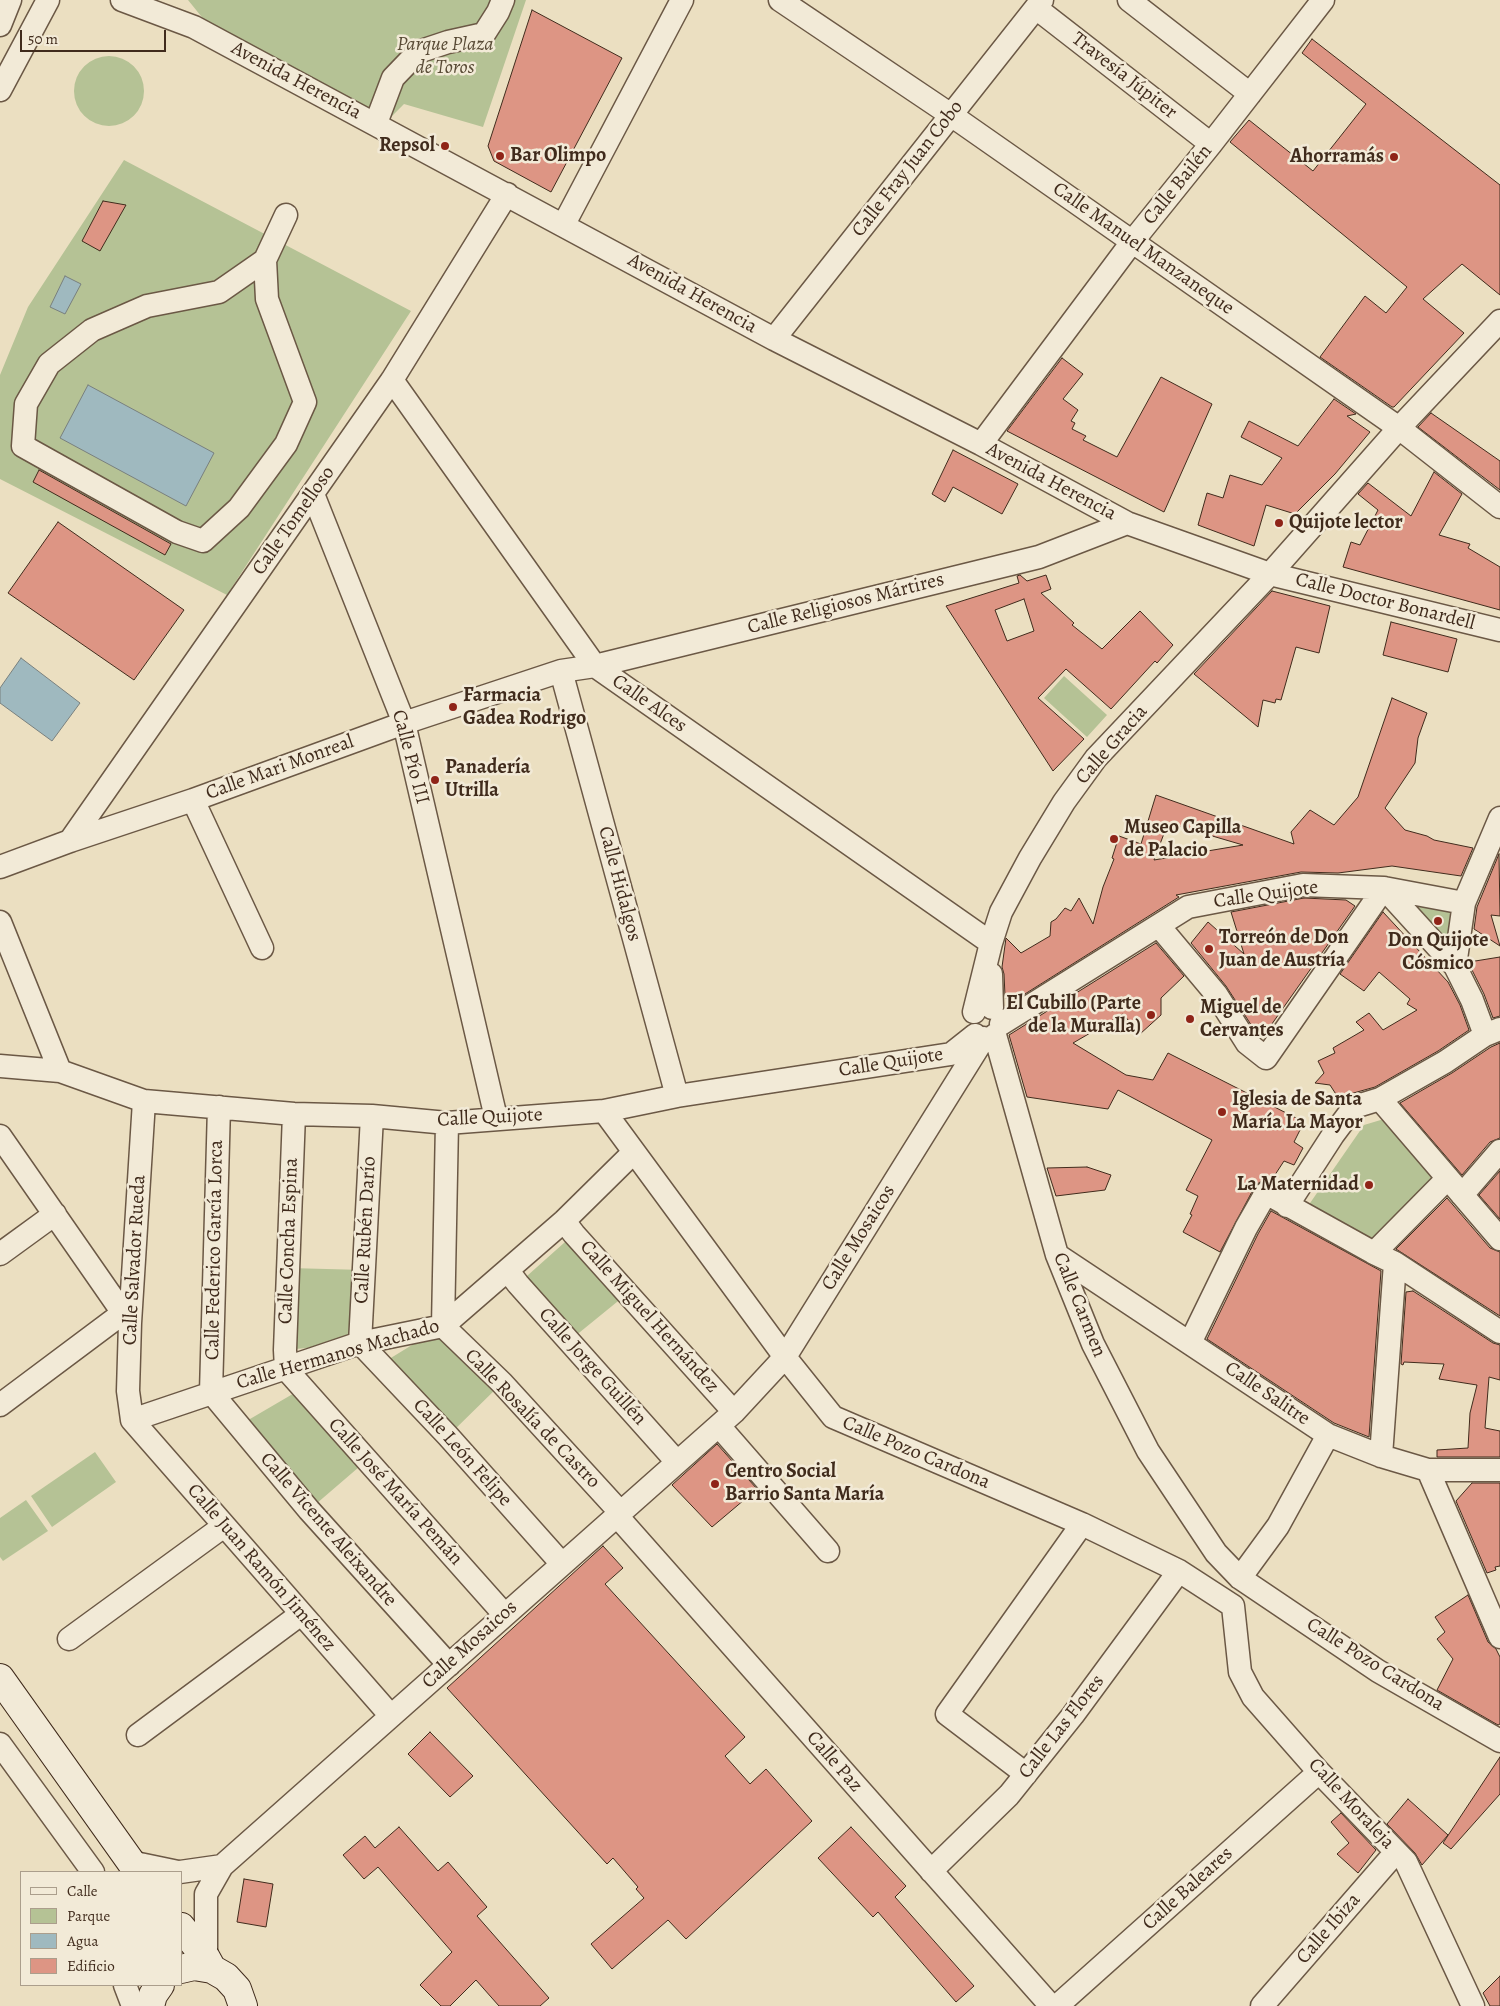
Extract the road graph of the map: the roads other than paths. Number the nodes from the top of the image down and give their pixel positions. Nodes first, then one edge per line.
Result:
1 (10, 0) edge
2 (48, 0) edge
3 (122, 0) edge
4 (170, 0) edge
5 (503, 0) edge
6 (682, 0) edge
7 (780, 0) edge
8 (1129, 0) edge
9 (1323, 0) edge
10 (1039, 4) edge
11 (0, 25) edge
12 (194, 26) junction
13 (0, 90) edge
14 (1250, 94) junction
15 (951, 115) junction
16 (376, 123) junction
17 (1211, 144) junction
18 (507, 194) junction
19 (286, 215) dead end
20 (564, 224) junction
21 (1132, 242) junction
22 (265, 260) junction
23 (1500, 321) edge
24 (774, 339) junction
25 (392, 380) junction
26 (1399, 428) junction
27 (981, 444) junction
28 (313, 494) junction
29 (1500, 507) edge
30 (1128, 523) junction
31 (1270, 574) junction
32 (1500, 630) edge
33 (595, 666) junction
34 (561, 671) junction
35 (404, 723) junction
36 (194, 800) junction
37 (1500, 818) edge
38 (70, 841) junction
39 (1494, 845) edge
40 (0, 867) edge
41 (1384, 888) junction
42 (1464, 903) junction
43 (0, 922) edge
44 (1159, 926) junction
45 (991, 943) junction
46 (262, 948) dead end
47 (1455, 966) junction
48 (987, 1025) junction
49 (1493, 1032) edge
50 (0, 1066) edge
51 (60, 1071) junction
52 (677, 1096) junction
53 (1380, 1098) junction
54 (144, 1100) junction
55 (218, 1107) junction
56 (604, 1111) junction
57 (294, 1114) junction
58 (372, 1116) junction
59 (496, 1118) junction
60 (447, 1123) junction
61 (0, 1136) edge
62 (1500, 1151) edge
63 (634, 1152) junction
64 (1448, 1178) junction
65 (1462, 1195) junction
66 (1287, 1206) junction
67 (55, 1214) junction
68 (564, 1220) junction
69 (1500, 1239) edge
70 (1374, 1253) junction
71 (0, 1254) edge
72 (1057, 1255) junction
73 (1395, 1262) junction
74 (508, 1270) junction
75 (127, 1318) junction
76 (443, 1326) junction
77 (1500, 1332) edge
78 (1190, 1343) junction
79 (360, 1344) junction
80 (785, 1357) junction
81 (286, 1369) junction
82 (211, 1392) junction
83 (0, 1405) edge
84 (727, 1419) junction
85 (132, 1420) junction
86 (1328, 1434) junction
87 (1381, 1456) junction
88 (677, 1462) junction
89 (1428, 1470) junction
90 (1500, 1470) edge
91 (619, 1514) junction
92 (1082, 1524) junction
93 (224, 1526) junction
94 (828, 1551) dead end
95 (1216, 1553) junction
96 (562, 1564) junction
97 (1187, 1576) junction
98 (1246, 1581) junction
99 (1233, 1606) junction
100 (301, 1614) junction
101 (504, 1614) junction
102 (1500, 1638) edge
103 (69, 1639) dead end
104 (449, 1664) junction
105 (0, 1678) edge
106 (391, 1716) junction
107 (138, 1735) dead end
108 (1500, 1741) edge
109 (0, 1744) edge
110 (1319, 1772) junction
111 (1026, 1774) junction
112 (1396, 1852) junction
113 (222, 1866) junction
114 (134, 1869) edge
115 (92, 1871) edge
116 (164, 1871) edge
117 (931, 1871) junction
118 (182, 1872) edge
119 (182, 1928) edge
120 (209, 1964) junction
121 (182, 1970) edge
122 (125, 1986) edge
123 (159, 1986) edge
124 (133, 2006) edge
125 (150, 2006) edge
126 (243, 2006) edge
127 (1051, 2006) edge
128 (1058, 2006) edge
129 (1262, 2006) edge
130 (1473, 2006) edge

1 - 11 street
2 - 13 street
3 - 12 street, Avenida Herencia
4 - 12 street
5 - 16 street
6 - 20 street
7 - 15 street, Calle Manuel Manzaneque
8 - 14 street
9 - 14 street, Calle Bailén
10 - 15 street, Calle Fray Juan Cobo
10 - 17 street, Travesía Júpiter
12 - 16 street, Avenida Herencia
14 - 17 street, Calle Bailén
15 - 21 street, Calle Manuel Manzaneque
15 - 24 street, Calle Fray Juan Cobo
16 - 18 street, Avenida Herencia
17 - 21 street, Calle Bailén
18 - 20 street, Avenida Herencia
18 - 25 street, Calle Tomelloso
19 - 22 street
20 - 24 street, Avenida Herencia
21 - 26 street, Calle Manuel Manzaneque
21 - 27 street, Calle Bailén
22 - 22 street
23 - 26 street, Calle Gracia
24 - 27 street, Avenida Herencia
25 - 28 street, Calle Tomelloso
25 - 33 street, Calle Alces
26 - 29 street, Calle Manuel Manzaneque
26 - 31 street, Calle Gracia
27 - 30 street, Avenida Herencia
28 - 35 street, Calle Pío III
28 - 38 street, Calle Tomelloso
30 - 31 street, Avenida Herencia
30 - 33 street, Calle Religiosos Mártires
31 - 32 street, Calle Doctor Bonardell
31 - 45 street, Calle Gracia
33 - 34 street, Calle Religiosos Mártires
33 - 45 street, Calle Alces
34 - 35 street, Calle Mari Monreal
34 - 52 street, Calle Hidalgos
35 - 36 street, Calle Mari Monreal
35 - 59 street, Calle Pío III
36 - 38 street, Calle Mari Monreal
36 - 46 street
37 - 39 street
38 - 40 street, Calle Mari Monreal
39 - 42 street
41 - 42 street, Calle Quijote
41 - 44 street, Calle Quijote
41 - 44 street
41 - 47 street
42 - 47 street
43 - 51 street
44 - 48 street, Calle Quijote
45 - 48 street, Calle Gracia
47 - 49 street
48 - 52 street, Calle Quijote
48 - 72 street, Calle Carmen
48 - 80 street, Calle Mosaicos
49 - 53 street
50 - 51 street, Calle Quijote
51 - 54 street, Calle Quijote
52 - 56 street, Calle Quijote
53 - 64 street
53 - 66 street
54 - 55 street, Calle Quijote
54 - 75 street, Calle Salvador Rueda
55 - 57 street, Calle Quijote
55 - 82 street, Calle Federico García Lorca
56 - 59 street, Calle Quijote
56 - 63 street, Calle Pozo Cardona
57 - 58 street, Calle Quijote
57 - 81 street, Calle Concha Espina
58 - 60 street, Calle Quijote
58 - 79 street, Calle Rubén Darío
59 - 60 street, Calle Quijote
60 - 76 street
61 - 67 street
62 - 65 street
63 - 68 street, Calle Hermanos Machado
63 - 80 street, Calle Pozo Cardona
64 - 65 street
64 - 70 street
65 - 69 street
66 - 70 street
66 - 78 street
67 - 71 street
67 - 75 street
68 - 74 street, Calle Hermanos Machado
68 - 84 street, Calle Miguel Hernández
70 - 73 street
72 - 78 street, Calle Salitre
72 - 95 street, Calle Carmen
73 - 77 street
73 - 87 street
74 - 76 street, Calle Hermanos Machado
74 - 88 street, Calle Jorge Guillén
75 - 83 street
75 - 85 street, Calle Salvador Rueda
76 - 79 street, Calle Hermanos Machado
76 - 91 street, Calle Rosalía de Castro
78 - 86 street, Calle Salitre
79 - 81 street, Calle Hermanos Machado
79 - 96 street, Calle León Felipe
80 - 84 street, Calle Mosaicos
80 - 92 street, Calle Pozo Cardona
81 - 82 street, Calle Hermanos Machado
81 - 101 street, Calle José María Pemán
82 - 85 street, Calle Hermanos Machado
82 - 104 street, Calle Vicente Aleixandre
84 - 88 street, Calle Mosaicos
84 - 94 street
85 - 93 street, Calle Juan Ramón Jiménez
86 - 87 street, Calle Salitre
86 - 98 street
87 - 89 street, Calle Salitre
88 - 91 street, Calle Mosaicos
89 - 90 street, Calle Salitre
89 - 102 street
91 - 96 street, Calle Mosaicos
91 - 117 street, Calle Paz
92 - 97 street, Calle Pozo Cardona
92 - 111 street
93 - 100 street, Calle Juan Ramón Jiménez
93 - 103 street
95 - 97 street, Calle Las Flores
95 - 98 street, Calle Carmen
96 - 101 street, Calle Mosaicos
97 - 99 street, Calle Pozo Cardona
97 - 111 street, Calle Las Flores
98 - 99 street
98 - 108 street, Calle Pozo Cardona
99 - 110 street, Calle Moraleja
100 - 106 street, Calle Juan Ramón Jiménez
100 - 107 street
101 - 104 street, Calle Mosaicos
104 - 106 street, Calle Mosaicos
105 - 114 main road
106 - 113 street, Calle Mosaicos
109 - 115 street
110 - 112 street, Calle Moraleja
110 - 128 street, Calle Baleares
111 - 117 street, Calle Las Flores
112 - 129 street, Calle Ibiza
112 - 130 street, Calle Moraleja
113 - 118 street
113 - 120 street, Calle Mosaicos
114 - 116 street
117 - 127 street, Calle Paz
119 - 120 main road
120 - 121 main road
120 - 126 main road
122 - 124 street
123 - 125 main road

